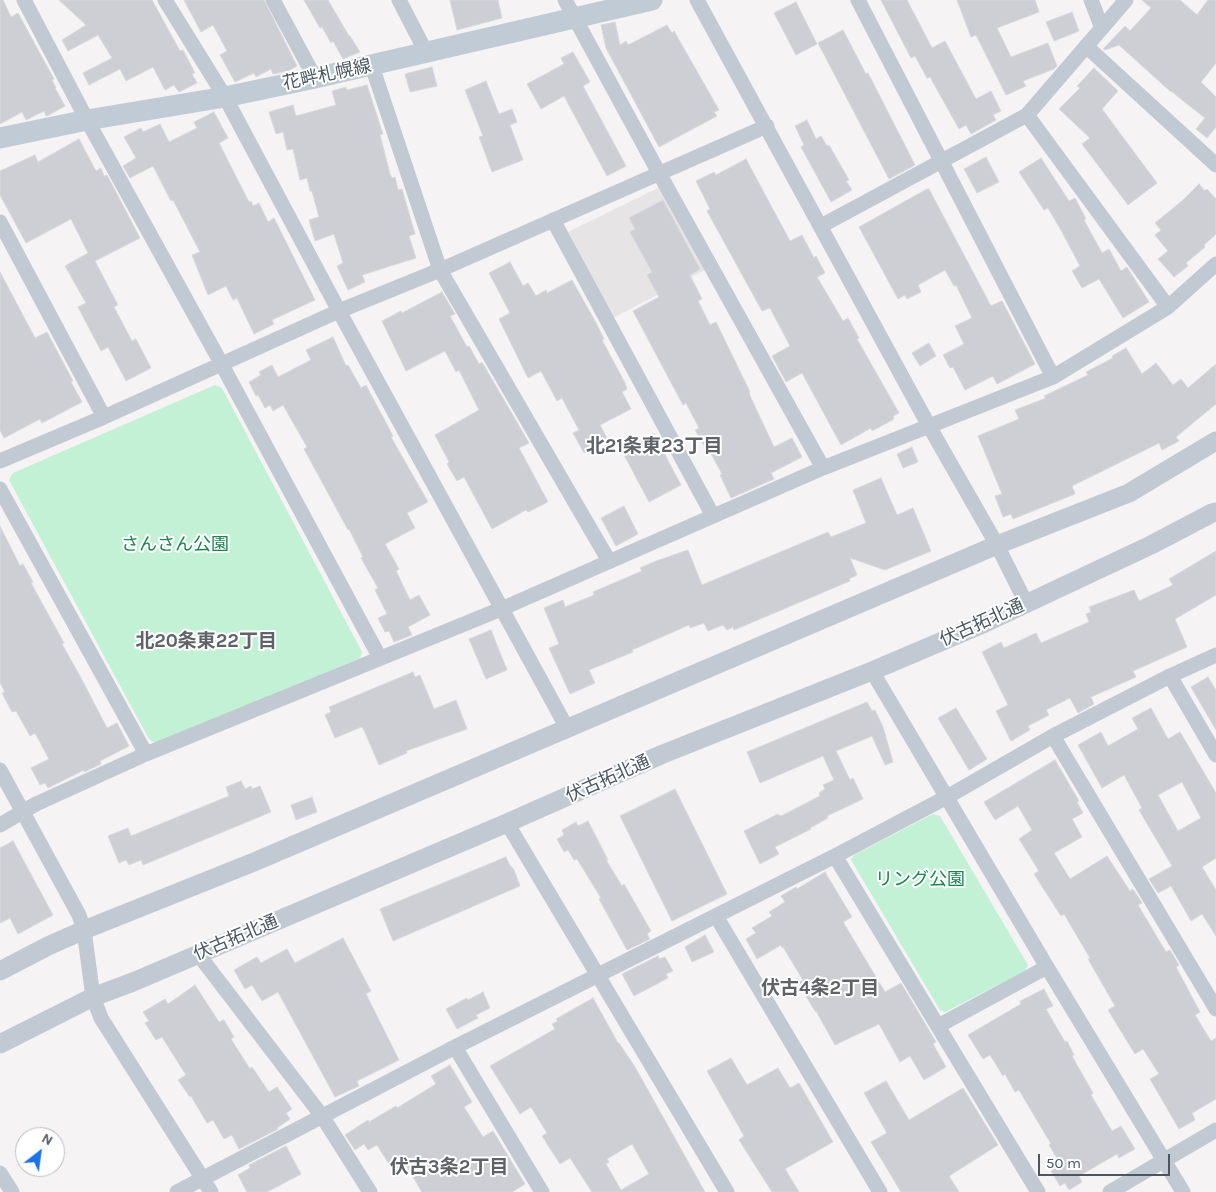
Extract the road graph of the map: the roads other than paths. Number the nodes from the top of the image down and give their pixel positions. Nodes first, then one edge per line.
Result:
1 (24, 0) edge
2 (165, 0) edge
3 (273, 0) edge
4 (399, 0) edge
5 (652, 0) edge
6 (698, 0) edge
7 (858, 0) edge
8 (1092, 0) edge
9 (1126, 0) edge
10 (569, 8) edge
11 (1102, 28) junction
12 (1086, 46) junction
13 (426, 52) junction
14 (372, 66) junction
15 (316, 78) junction
16 (225, 97) junction
17 (1027, 115) junction
18 (87, 120) junction
19 (767, 126) junction
20 (0, 138) edge
21 (942, 162) junction
22 (1216, 165) edge
23 (659, 173) junction
24 (553, 220) junction
25 (0, 222) edge
26 (821, 226) junction
27 (1216, 264) edge
28 (440, 270) junction
29 (1168, 307) junction
30 (339, 311) junction
31 (221, 363) junction
32 (1053, 376) junction
33 (104, 417) junction
34 (929, 426) junction
35 (1216, 441) edge
36 (0, 461) edge
37 (823, 468) junction
38 (0, 490) edge
39 (1216, 512) edge
40 (713, 516) junction
41 (997, 545) junction
42 (609, 561) junction
43 (1026, 603) junction
44 (501, 608) junction
45 (1216, 655) edge
46 (380, 658) junction
47 (872, 671) junction
48 (1170, 676) junction
49 (567, 728) junction
50 (1053, 736) junction
51 (146, 754) junction
52 (1216, 755) edge
53 (0, 770) edge
54 (947, 797) junction
55 (23, 812) junction
56 (507, 823) junction
57 (0, 825) edge
58 (835, 856) junction
59 (716, 916) junction
60 (84, 930) junction
61 (198, 954) junction
62 (1047, 967) junction
63 (0, 971) edge
64 (598, 976) junction
65 (93, 997) junction
66 (1216, 1009) edge
67 (938, 1026) junction
68 (0, 1044) edge
69 (454, 1047) junction
70 (322, 1116) junction
71 (1216, 1130) edge
72 (1164, 1160) junction
73 (0, 1173) edge
74 (207, 1186) edge
75 (12, 1192) edge
76 (177, 1192) edge
77 (370, 1192) edge
78 (542, 1192) edge
79 (727, 1192) edge
80 (880, 1192) edge
81 (1038, 1192) edge
82 (1110, 1192) edge
83 (1183, 1192) edge

1 - 18 street
2 - 16 street
3 - 15 street
4 - 13 street
5 - 10 main road, 花畔札幌線
6 - 19 street
7 - 21 street
8 - 11 street
9 - 11 street
10 - 13 main road, 花畔札幌線
10 - 23 street
11 - 12 street
12 - 17 street
12 - 22 street
13 - 14 main road, 花畔札幌線
14 - 15 main road, 花畔札幌線
14 - 28 street
15 - 16 main road, 花畔札幌線
16 - 18 main road, 花畔札幌線
16 - 30 street
17 - 21 street
17 - 29 street
18 - 20 main road, 花畔札幌線
18 - 31 street
19 - 23 street
19 - 26 street
21 - 26 street
21 - 32 street
23 - 24 street
23 - 37 street
24 - 28 street
24 - 40 street
25 - 33 street
26 - 34 street
27 - 29 street
28 - 30 street
28 - 42 street
29 - 32 street
30 - 31 street
30 - 44 street
31 - 33 street
31 - 46 street
32 - 34 street
33 - 36 street
34 - 37 street
34 - 41 street
35 - 41 street
37 - 40 street
38 - 51 street
39 - 43 street, 伏古拓北通
40 - 42 street
41 - 43 street
41 - 49 street
42 - 44 street
43 - 47 street, 伏古拓北通
44 - 46 street
44 - 49 street
45 - 48 street
46 - 51 street
47 - 54 street
47 - 56 street, 伏古拓北通
48 - 50 street
48 - 52 street
49 - 60 street
50 - 54 street
50 - 66 street
51 - 55 street
53 - 55 street
54 - 58 street
54 - 62 street
55 - 57 street
55 - 60 street
56 - 61 street, 伏古拓北通
56 - 64 street
58 - 59 street
58 - 67 street
59 - 64 street
59 - 80 street
60 - 63 street
60 - 65 street
61 - 65 street, 伏古拓北通
61 - 70 street
62 - 67 street
62 - 72 street
64 - 69 street
64 - 79 street
65 - 68 street, 伏古拓北通
65 - 74 street
67 - 81 street
69 - 70 street
69 - 78 street
70 - 74 street
70 - 77 street
71 - 72 street
72 - 82 street
72 - 83 street
73 - 75 street
74 - 76 street

